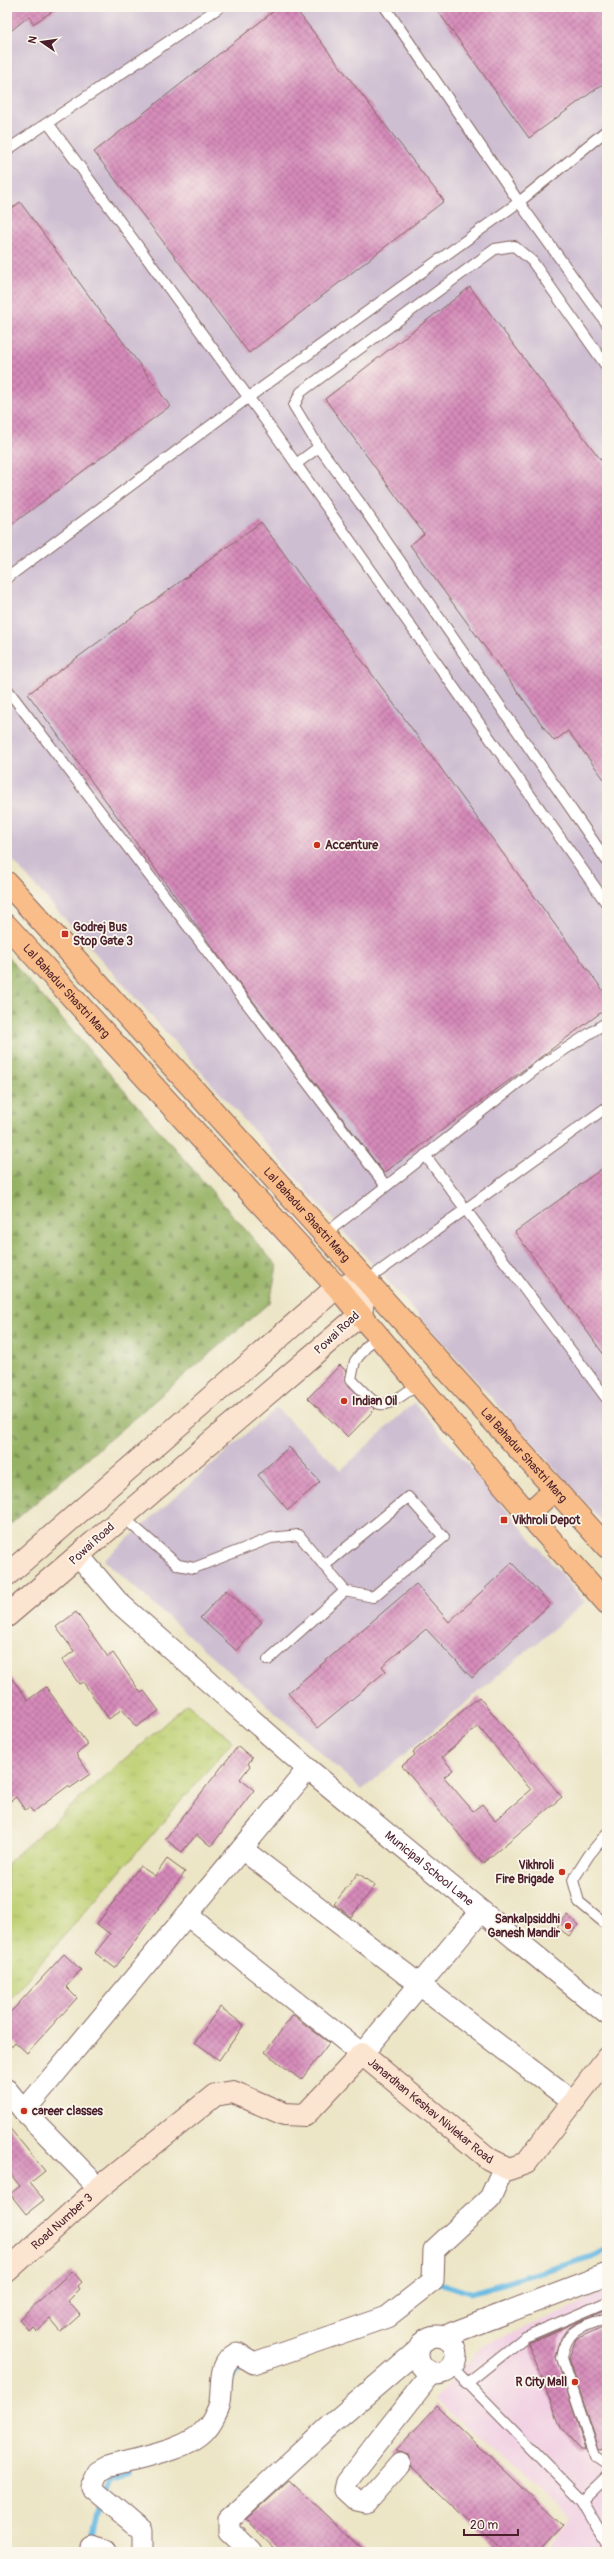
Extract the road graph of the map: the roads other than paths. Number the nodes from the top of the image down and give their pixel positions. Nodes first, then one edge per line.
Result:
1 (220, 7) edge
2 (385, 7) edge
3 (48, 123) junction
4 (607, 130) edge
5 (7, 150) edge
6 (519, 202) junction
7 (607, 324) edge
8 (607, 367) edge
9 (249, 397) junction
10 (319, 447) junction
11 (296, 464) junction
12 (7, 578) edge
13 (7, 689) edge
14 (607, 861) edge
15 (7, 883) edge
16 (607, 904) edge
17 (7, 926) edge
18 (607, 1022) edge
19 (607, 1107) edge
20 (425, 1155) junction
21 (386, 1186) junction
22 (467, 1208) junction
23 (325, 1234) junction
24 (366, 1281) junction
25 (337, 1287) junction
26 (361, 1314) junction
27 (377, 1333) junction
28 (419, 1384) junction
29 (607, 1399) edge
30 (555, 1489) junction
31 (528, 1514) junction
32 (123, 1517) junction
33 (607, 1547) edge
34 (79, 1556) junction
35 (324, 1566) junction
36 (7, 1575) edge
37 (345, 1591) junction
38 (607, 1603) edge
39 (7, 1616) edge
40 (268, 1660) dead end
41 (308, 1770) junction
42 (607, 1833) edge
43 (242, 1849) junction
44 (482, 1911) junction
45 (187, 1915) junction
46 (607, 1925) edge
47 (419, 1984) junction
48 (607, 2014) edge
49 (362, 2054) junction
50 (607, 2058) edge
51 (7, 2090) edge
52 (573, 2102) junction
53 (24, 2111) junction
54 (504, 2167) junction
55 (99, 2188) junction
56 (7, 2272) edge
57 (607, 2274) edge
58 (607, 2302) edge
59 (607, 2318) edge
60 (442, 2337) junction
61 (418, 2350) junction
62 (452, 2367) junction
63 (431, 2374) junction
64 (466, 2384) junction
65 (400, 2464) dead end
66 (607, 2464) edge
67 (607, 2476) edge
68 (582, 2500) junction
69 (607, 2543) edge
70 (93, 2552) edge
71 (106, 2552) edge
72 (142, 2552) edge
73 (251, 2552) edge

1 - 3 lane
2 - 6 lane
3 - 5 lane
3 - 9 lane
4 - 6 lane
6 - 7 lane
6 - 9 lane
8 - 10 lane
9 - 11 lane
9 - 12 lane
10 - 11 lane
10 - 14 lane
11 - 16 lane
13 - 21 lane
15 - 23 main road, Lal Bahadur Shastri Marg
17 - 25 main road, Lal Bahadur Shastri Marg
18 - 20 lane
19 - 22 lane
20 - 21 lane
20 - 22 lane
21 - 23 lane
22 - 24 lane
22 - 29 lane
23 - 24 main road, Lal Bahadur Shastri Marg
24 - 25 main road
24 - 26 main road, Powai Road
24 - 30 main road, Lal Bahadur Shastri Marg
25 - 26 main road, Lal Bahadur Shastri Marg
25 - 36 main road
26 - 27 main road
26 - 32 main road, Powai Road
27 - 28 main road
27 - 28 lane
28 - 31 main road
30 - 31 main road
30 - 33 main road, Lal Bahadur Shastri Marg
31 - 38 main road
32 - 34 main road, Powai Road
32 - 35 lane
34 - 39 main road, Powai Road
34 - 41 street, Municipal School Lane
35 - 37 lane
35 - 37 lane
37 - 40 lane
41 - 43 street
41 - 44 street, Municipal School Lane
42 - 46 lane
43 - 45 street
43 - 47 street
44 - 47 street
44 - 48 street, Municipal School Lane
45 - 49 street
45 - 53 street
47 - 49 street
47 - 52 street
49 - 54 main road, Janardhan Keshav Nivlekar Road
49 - 55 main road, Janardhan Keshav Nivlekar Road
50 - 52 main road, Janardhan Keshav Nivlekar Road
51 - 53 street
52 - 54 main road, Janardhan Keshav Nivlekar Road
53 - 55 street
54 - 72 street
55 - 56 main road, Road Number 3
57 - 60 street
58 - 64 lane
59 - 66 lane
60 - 61 street
60 - 62 street
61 - 63 street
61 - 73 street
62 - 63 street
62 - 64 lane
63 - 65 street
64 - 68 lane
67 - 68 lane
68 - 69 lane
70 - 71 street

